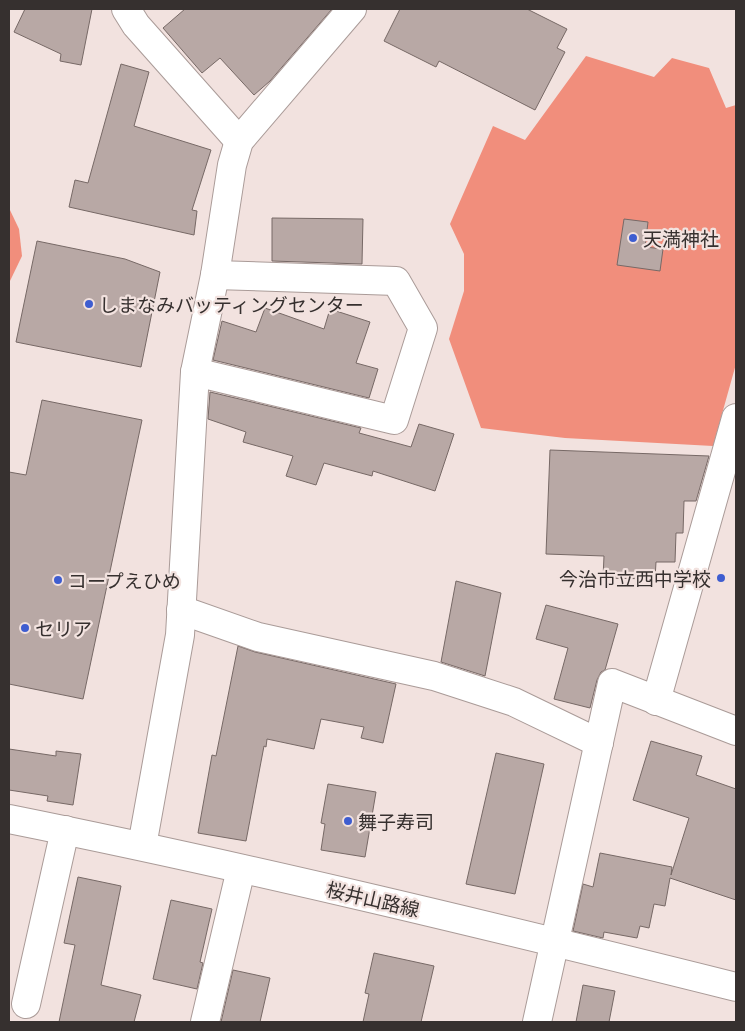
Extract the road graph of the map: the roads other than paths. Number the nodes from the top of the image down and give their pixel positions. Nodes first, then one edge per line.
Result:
1 (126, 9) edge
2 (352, 9) edge
3 (239, 140) junction
4 (214, 275) junction
5 (195, 372) junction
6 (736, 418) edge
7 (181, 610) junction
8 (656, 701) junction
9 (736, 731) edge
10 (599, 743) junction
11 (9, 819) edge
12 (65, 830) junction
13 (142, 846) junction
14 (241, 869) junction
15 (555, 942) junction
16 (736, 987) edge
17 (26, 1004) dead end
18 (205, 1022) edge
19 (537, 1022) edge

1 - 3 street
2 - 3 street
3 - 4 street
4 - 5 street
4 - 5 street
5 - 7 street
6 - 8 street
7 - 10 street
7 - 13 street
8 - 9 street
8 - 10 street
10 - 15 street
11 - 12 street, 桜井山路線
12 - 13 street, 桜井山路線
12 - 17 street
13 - 14 street, 桜井山路線
14 - 15 street, 桜井山路線
14 - 18 street
15 - 16 street, 桜井山路線
15 - 19 street

